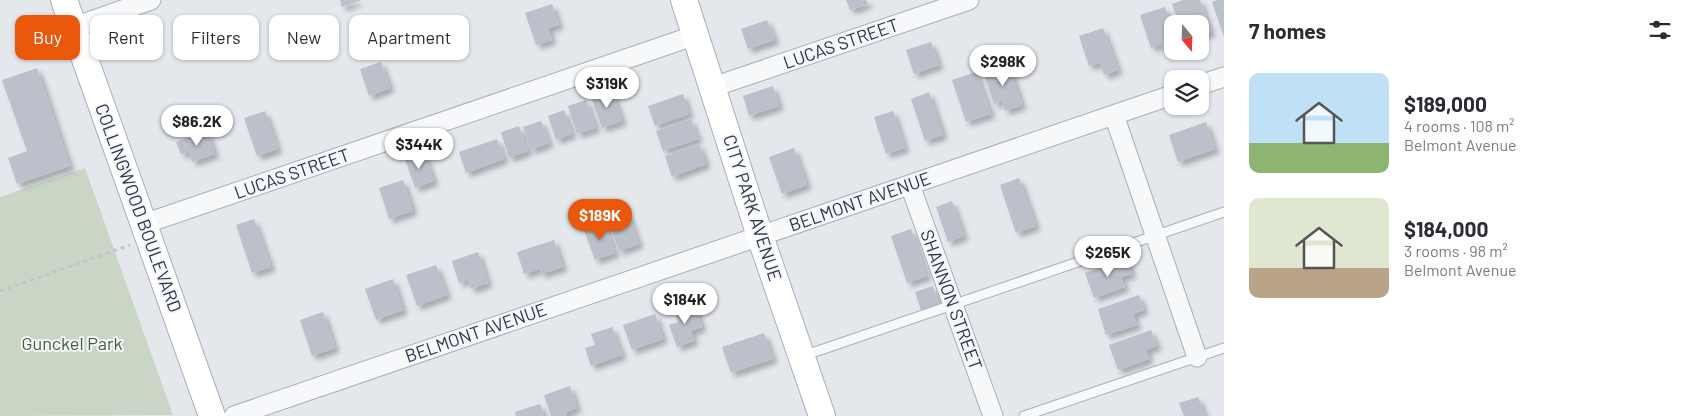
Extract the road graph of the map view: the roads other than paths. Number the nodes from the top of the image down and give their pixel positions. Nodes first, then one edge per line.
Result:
1 (64, 0) edge
2 (151, 0) edge
3 (684, 0) edge
4 (969, 0) edge
5 (70, 15) edge
6 (80, 25) edge
7 (696, 35) junction
8 (80, 44) edge
9 (1224, 77) edge
10 (1209, 82) edge
11 (713, 87) junction
12 (1164, 98) edge
13 (1114, 115) junction
14 (910, 185) junction
15 (1224, 212) edge
16 (147, 231) junction
17 (1155, 235) junction
18 (760, 236) junction
19 (953, 305) junction
20 (1224, 348) edge
21 (802, 356) junction
22 (1197, 357) junction
23 (212, 416) edge
24 (234, 416) edge
25 (822, 416) edge
26 (993, 416) edge
27 (1024, 416) edge

1 - 5 street, COLLINGWOOD BOULEVARD
2 - 6 street
3 - 7 street, CITY PARK AVENUE
4 - 11 street, LUCAS STREET
7 - 11 street, CITY PARK AVENUE
7 - 16 street, LUCAS STREET
8 - 16 street, COLLINGWOOD BOULEVARD
9 - 10 street
11 - 18 street, CITY PARK AVENUE
12 - 13 street, BELMONT AVENUE
13 - 14 street, BELMONT AVENUE
13 - 17 street
14 - 18 street, BELMONT AVENUE
14 - 19 street, SHANNON STREET
15 - 17 lane
16 - 23 street, COLLINGWOOD BOULEVARD
17 - 19 lane
17 - 22 street
18 - 21 street, CITY PARK AVENUE
18 - 24 street, BELMONT AVENUE
19 - 21 lane
19 - 26 street, SHANNON STREET
20 - 22 lane
21 - 25 street, CITY PARK AVENUE
22 - 27 lane

